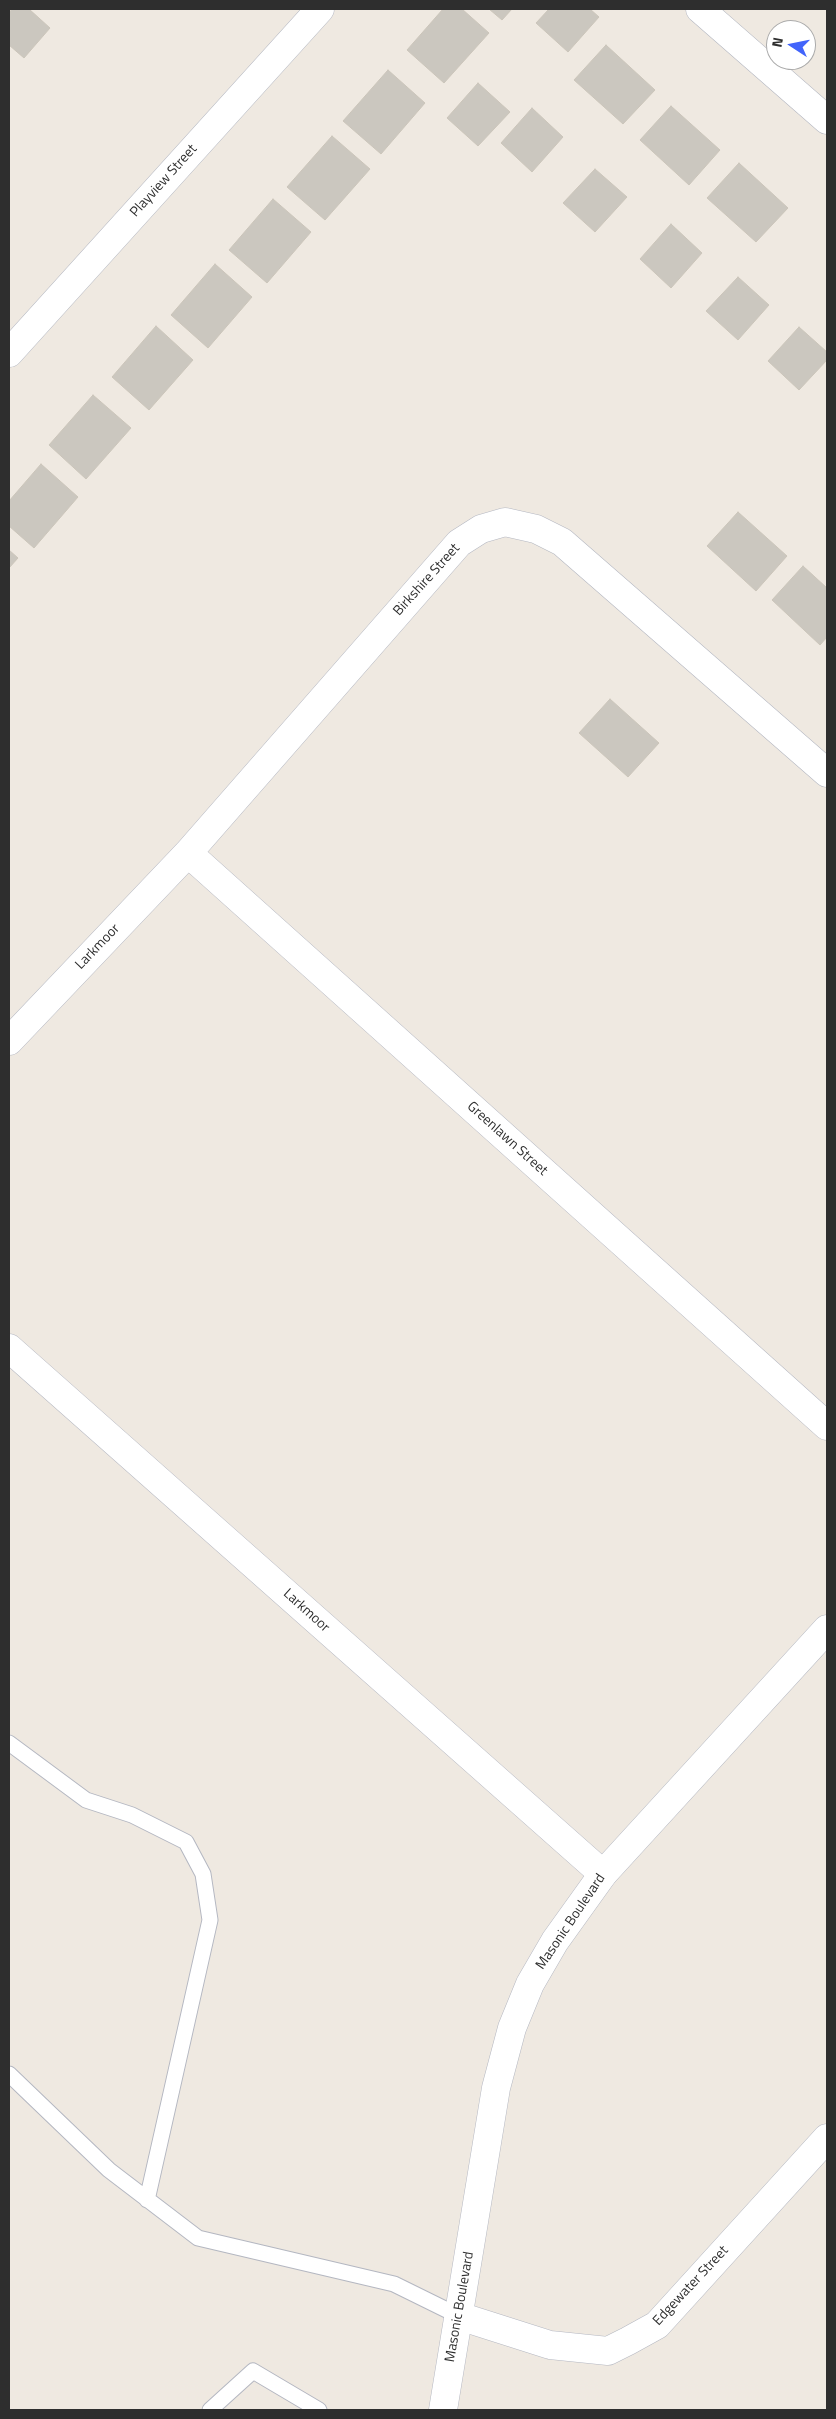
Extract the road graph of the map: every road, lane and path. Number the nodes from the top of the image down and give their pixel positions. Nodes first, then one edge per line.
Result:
1 (320, 9) edge
2 (700, 9) edge
3 (827, 120) edge
4 (9, 353) edge
5 (827, 773) edge
6 (188, 853) junction
7 (9, 1041) edge
8 (9, 1348) edge
9 (827, 1426) edge
10 (827, 1629) edge
11 (9, 1743) edge
12 (603, 1874) junction
13 (9, 2074) edge
14 (827, 2138) edge
15 (148, 2200) junction
16 (459, 2316) junction
17 (210, 2410) edge
18 (319, 2410) edge
19 (442, 2410) edge

1 - 4 street, Playview Street
2 - 3 street
5 - 6 street, Birkshire Street
6 - 7 street, Larkmoor
6 - 9 street, Greenlawn Street
8 - 12 street, Larkmoor
10 - 12 street, Masonic Boulevard
11 - 15 lane
12 - 16 street, Masonic Boulevard
13 - 15 lane
14 - 16 street, Edgewater Street
15 - 16 lane
16 - 19 street, Masonic Boulevard
17 - 18 lane

